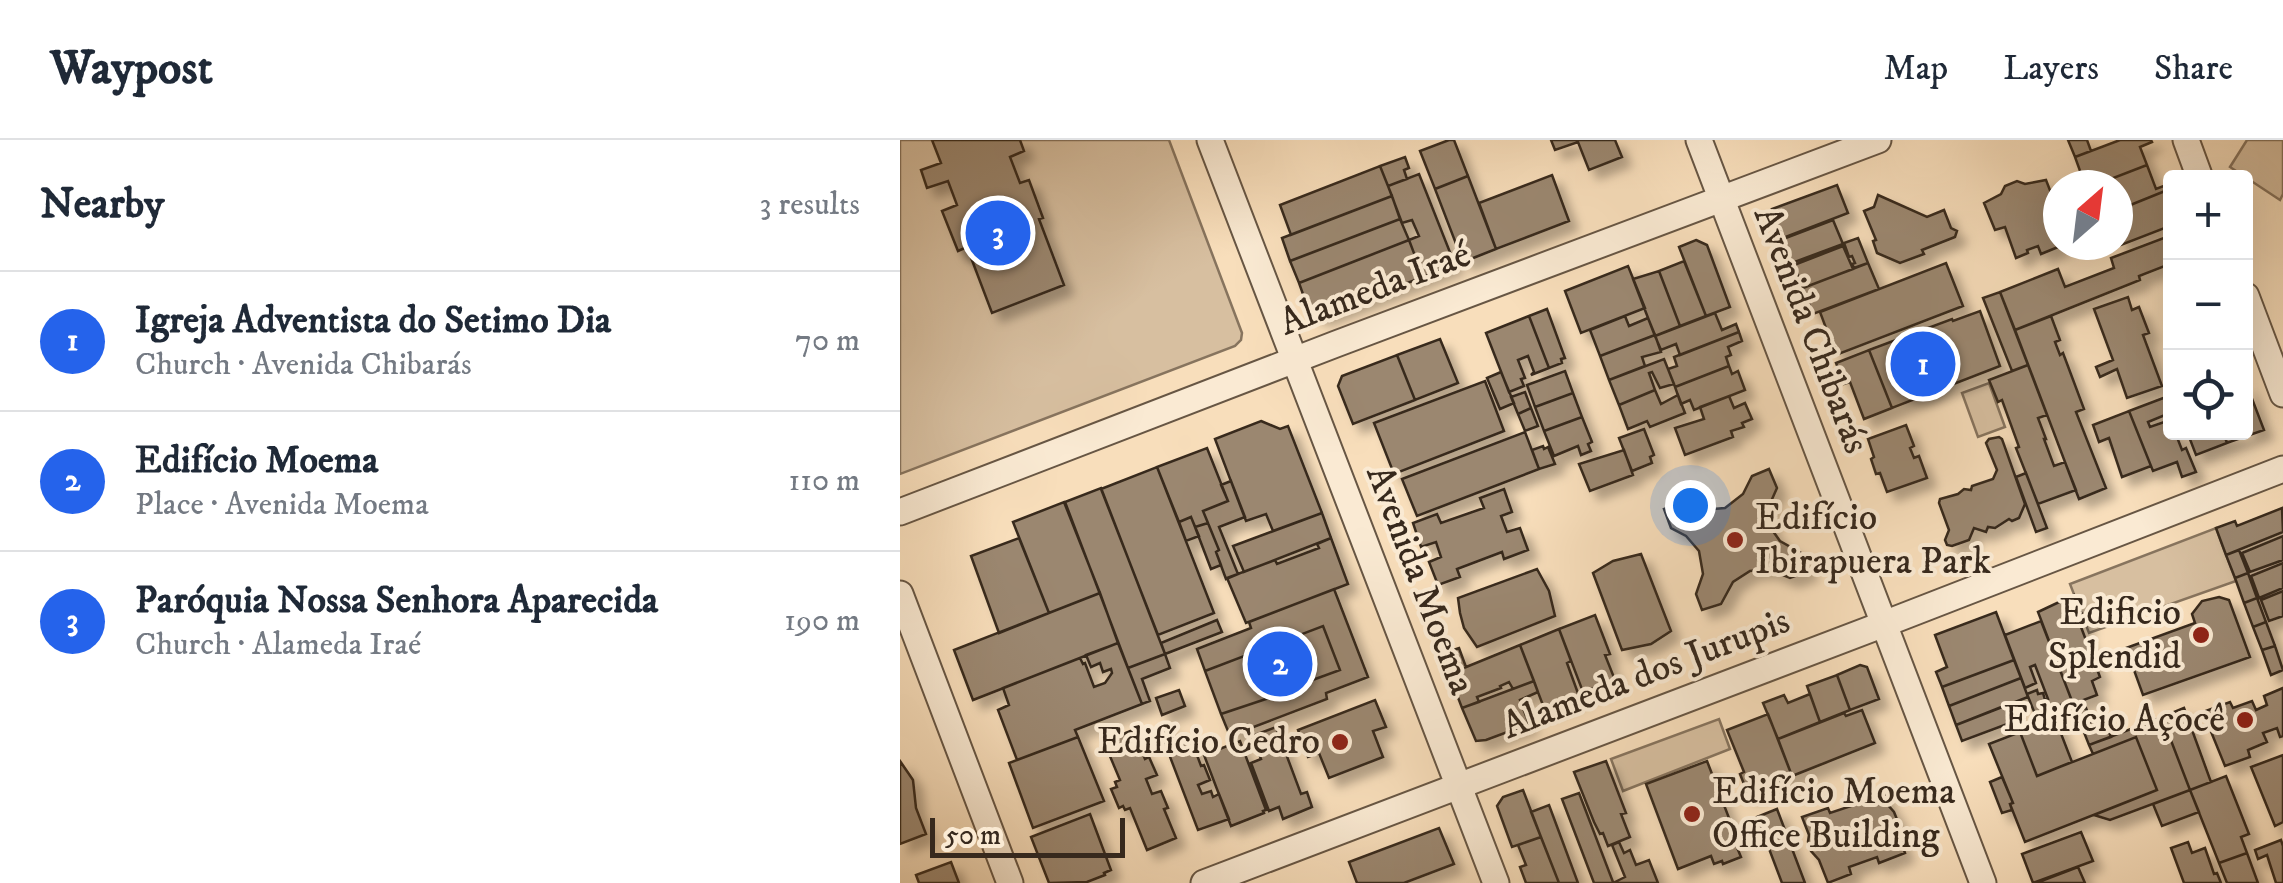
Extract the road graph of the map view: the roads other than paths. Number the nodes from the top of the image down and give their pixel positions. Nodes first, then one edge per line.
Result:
1 (1210, 140) edge
2 (1698, 140) edge
3 (1878, 140) edge
4 (2186, 140) edge
5 (2197, 170) edge
6 (1721, 198) junction
7 (2253, 315) edge
8 (1295, 360) junction
9 (2283, 394) edge
10 (2283, 469) edge
11 (900, 512) edge
12 (900, 594) edge
13 (1884, 624) junction
14 (1458, 785) junction
15 (1010, 883) edge
16 (1204, 883) edge
17 (1496, 883) edge
18 (1983, 883) edge

1 - 8 street, Avenida Moema
2 - 6 street, Avenida Chibarás
3 - 6 street, Alameda Iraé
4 - 5 street
6 - 8 street, Alameda Iraé
6 - 13 street, Avenida Chibarás
7 - 9 street
8 - 11 street, Alameda Iraé
8 - 14 street, Avenida Moema
10 - 13 street, Alameda dos Jurupis
12 - 15 street
13 - 14 street, Alameda dos Jurupis
13 - 18 street, Avenida Chibarás
14 - 16 street, Alameda dos Jurupis
14 - 17 street, Avenida Moema

